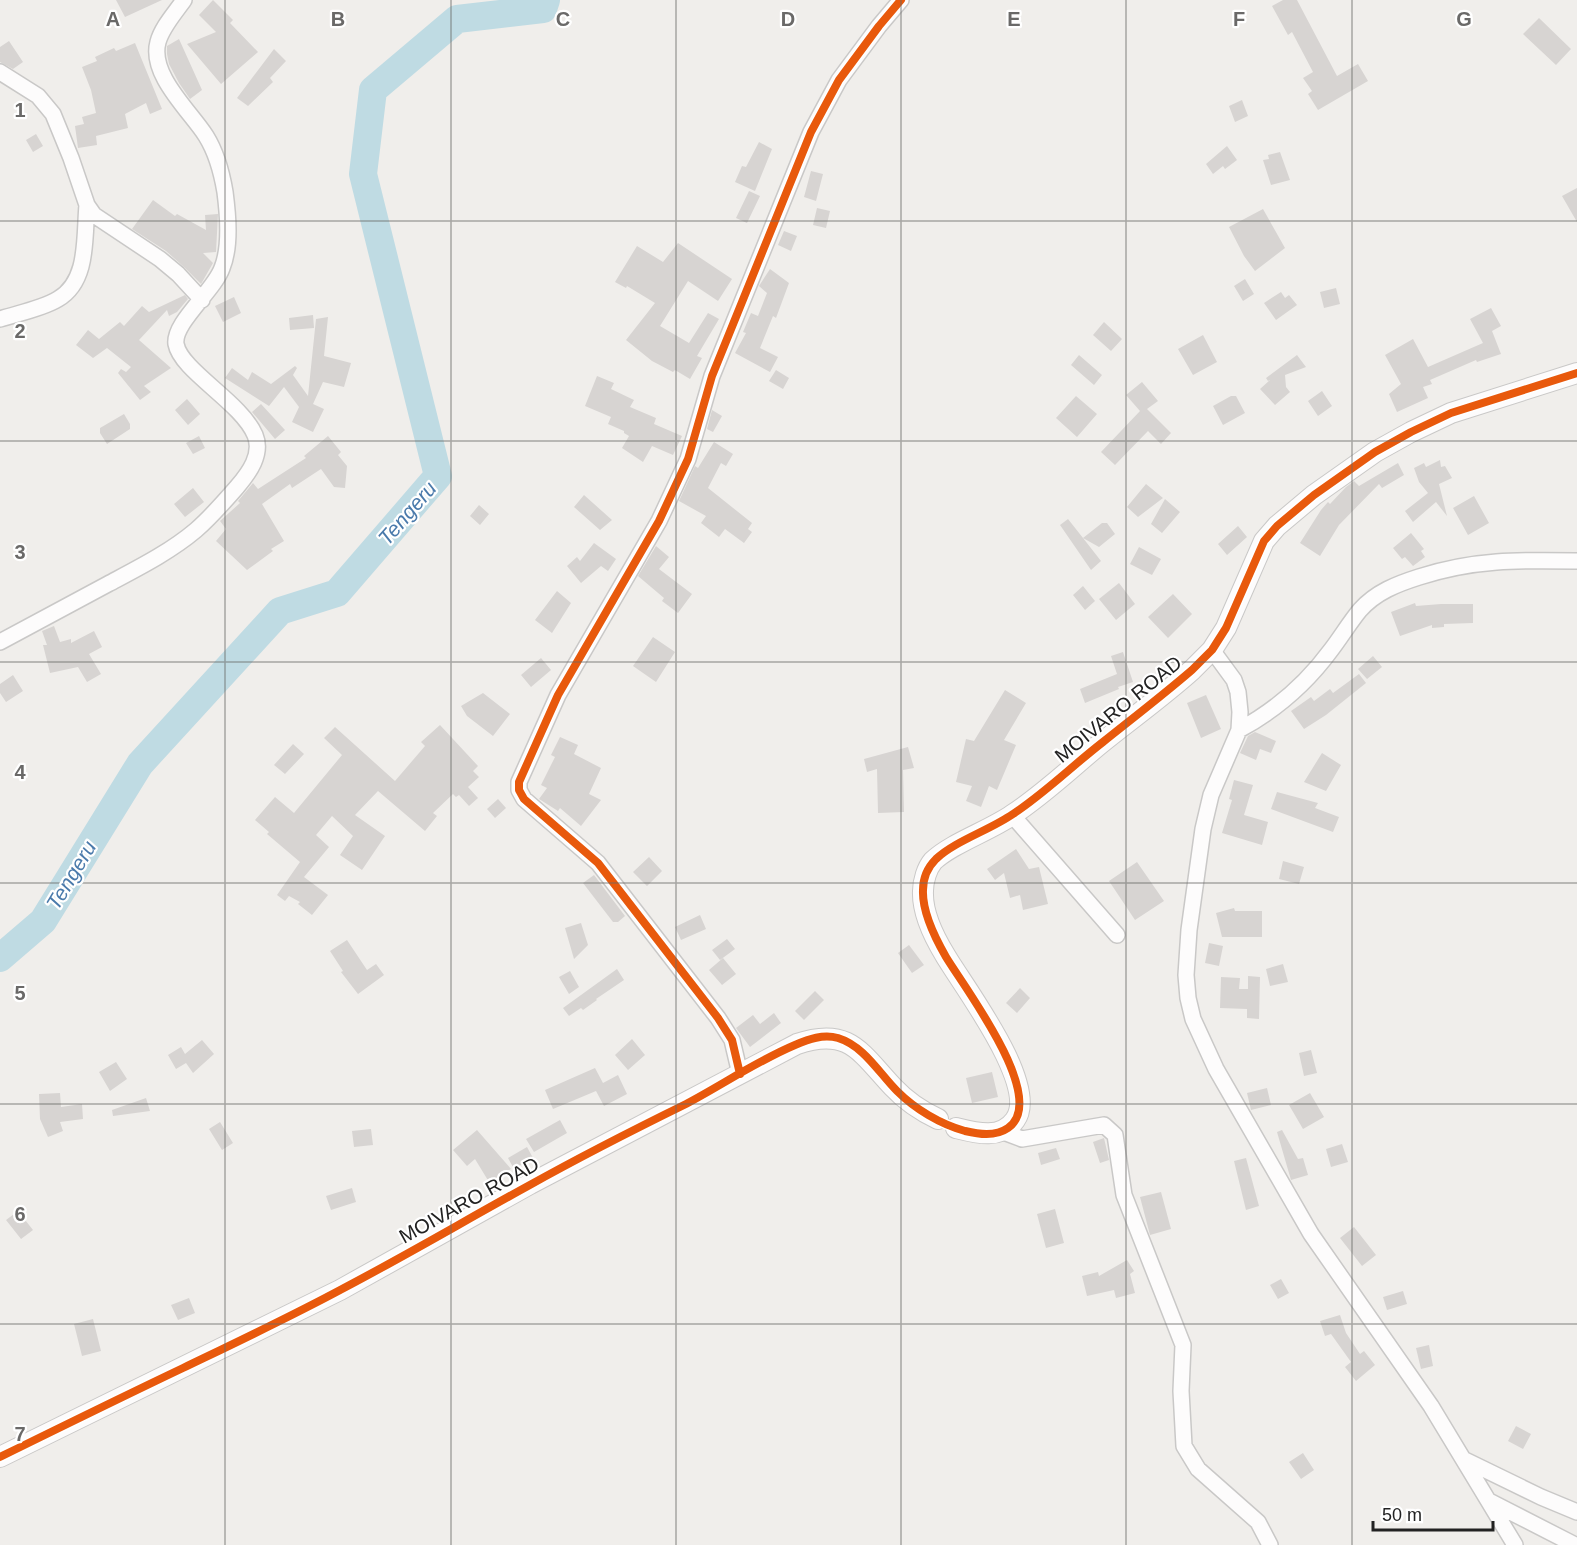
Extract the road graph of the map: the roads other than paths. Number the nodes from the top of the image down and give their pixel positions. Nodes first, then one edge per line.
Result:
1 (184, 0) edge
2 (901, 0) edge
3 (0, 72) edge
4 (87, 206) junction
5 (202, 300) junction
6 (0, 319) edge
7 (1577, 373) edge
8 (1577, 561) edge
9 (0, 642) edge
10 (1212, 650) junction
11 (1239, 730) junction
12 (1012, 815) junction
13 (1117, 935) dead end
14 (740, 1074) junction
15 (938, 1119) joint
16 (956, 1128) joint
17 (1001, 1131) junction
18 (0, 1457) edge
19 (1465, 1460) junction
20 (1489, 1501) junction
21 (1577, 1512) edge
22 (1270, 1545) edge
23 (1515, 1545) edge
24 (1575, 1545) edge

1 - 5 street
2 - 14 street
3 - 4 street
4 - 5 street
4 - 6 street
5 - 9 street
7 - 10 street, MOIVARO ROAD
8 - 11 street
10 - 11 street
10 - 12 street, MOIVARO ROAD
11 - 19 street
12 - 13 street
12 - 17 street, MOIVARO ROAD
14 - 15 street, MOIVARO ROAD
14 - 18 street, MOIVARO ROAD
15 - 16 street
16 - 17 street
17 - 22 street
19 - 20 street
19 - 21 street
20 - 23 street
20 - 24 street

